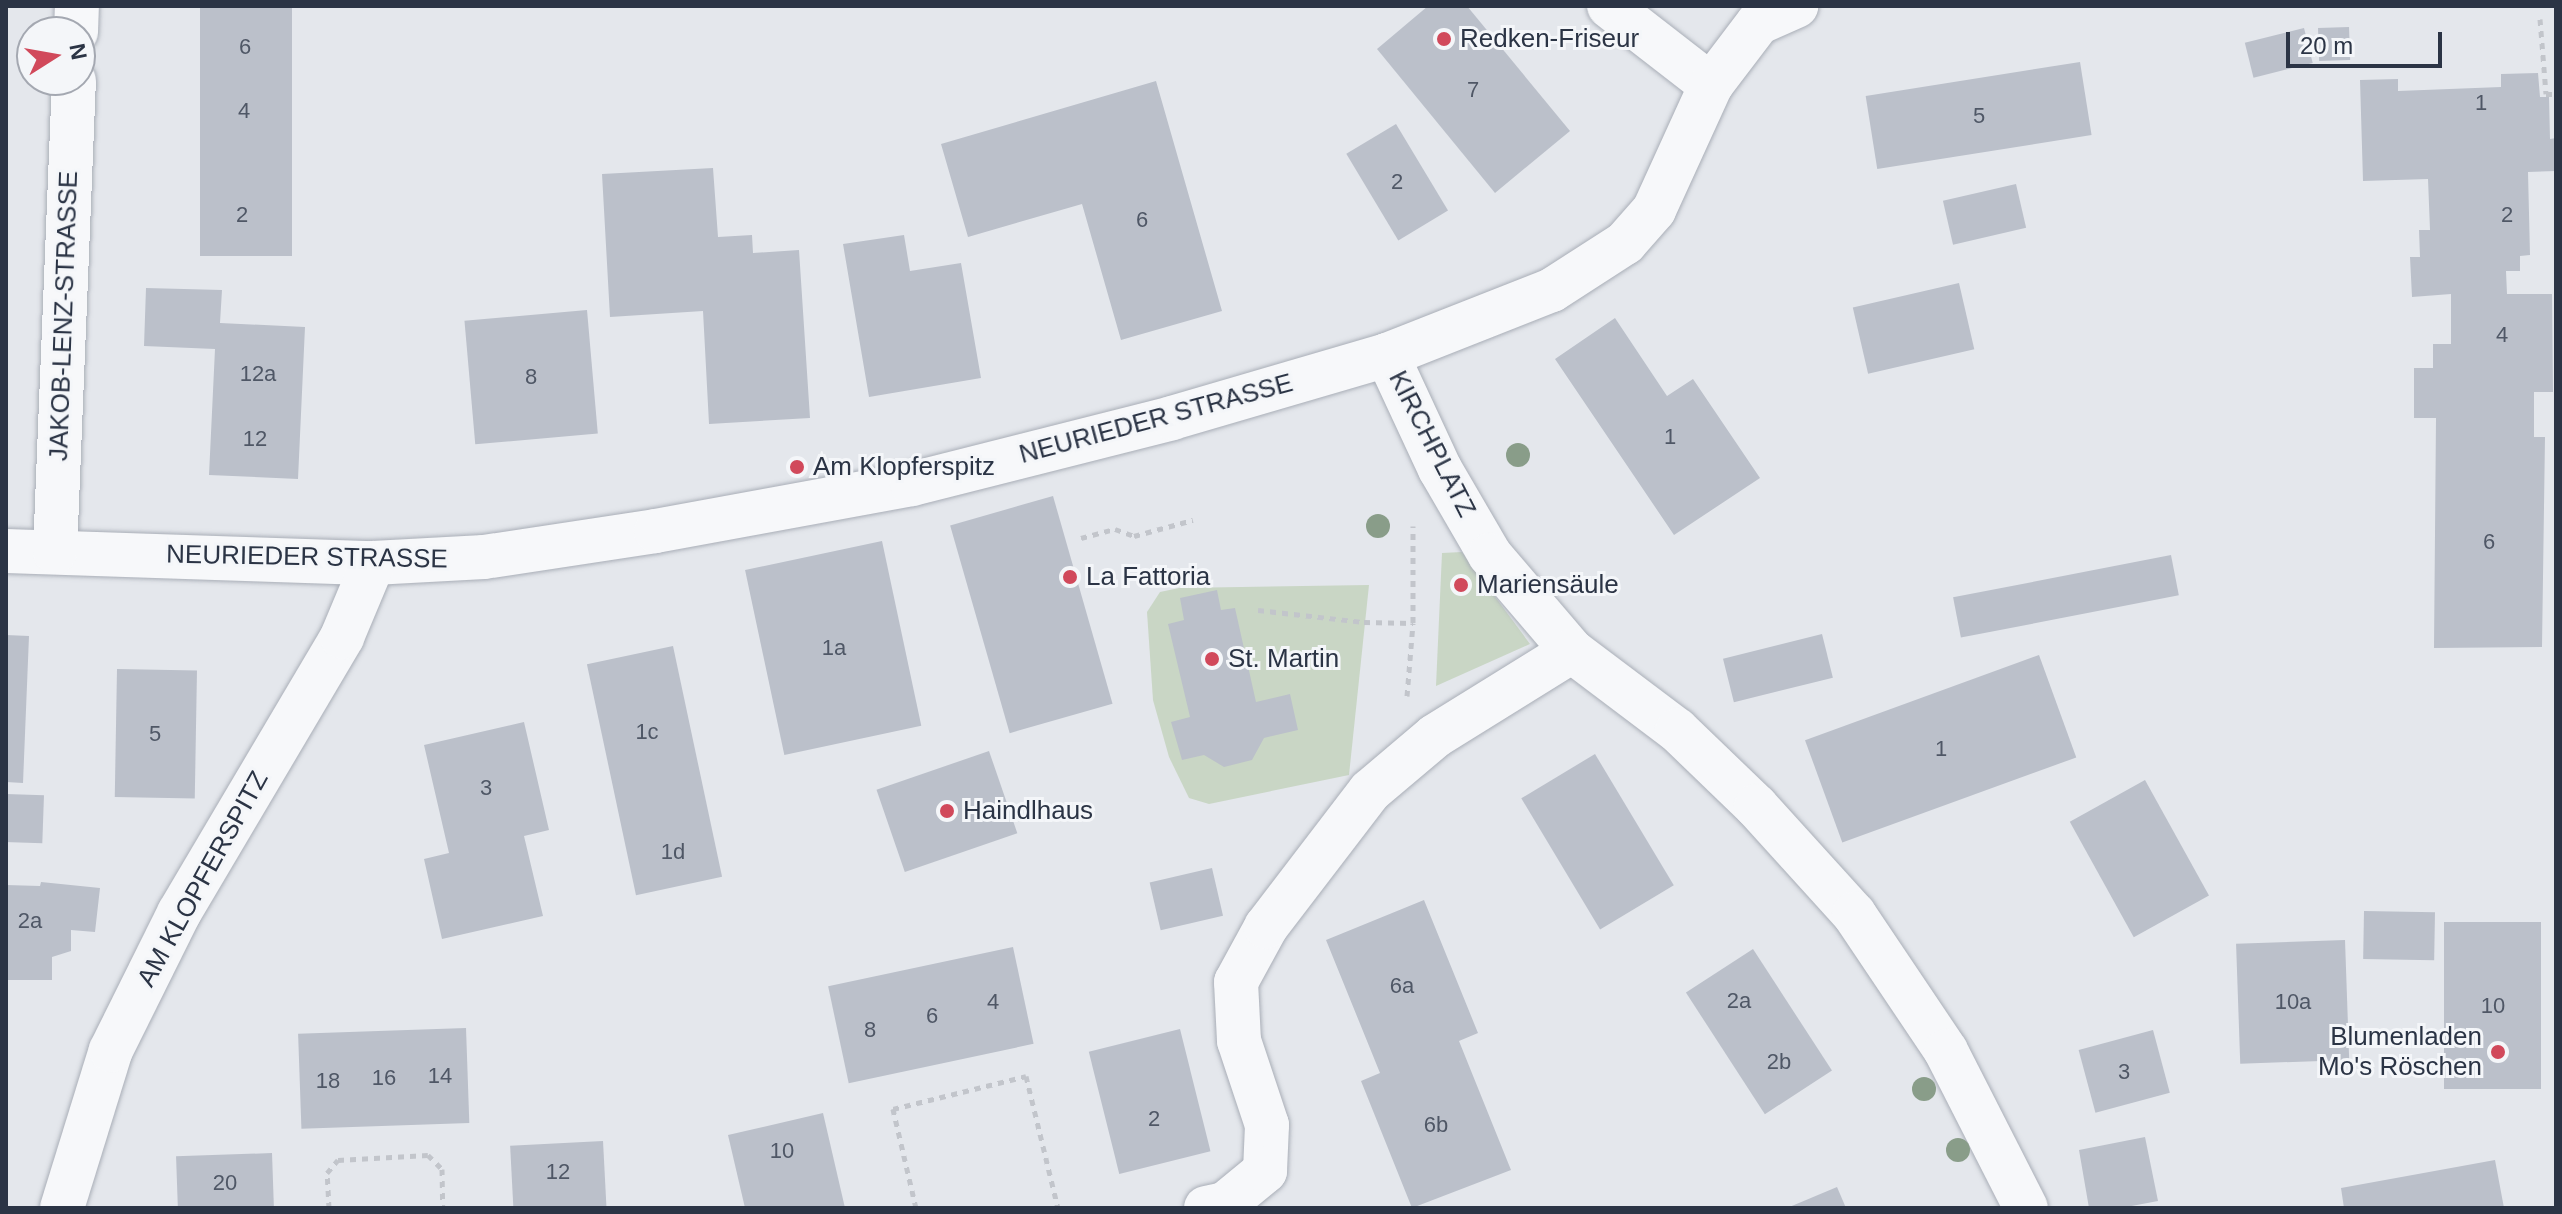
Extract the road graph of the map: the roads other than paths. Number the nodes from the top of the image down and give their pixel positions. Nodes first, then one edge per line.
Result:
1 (1609, 6) edge
2 (1796, 6) edge
3 (1711, 85) junction
4 (73, 96) edge
5 (1387, 355) junction
6 (6, 551) edge
7 (55, 552) junction
8 (373, 563) junction
9 (1572, 651) junction
10 (62, 1208) edge
11 (1206, 1208) edge
12 (2026, 1208) edge

1 - 3 street
2 - 3 street, NEURIEDER STRASSE
3 - 5 street, NEURIEDER STRASSE
4 - 7 street, JAKOB-LENZ-STRASSE
5 - 8 street, NEURIEDER STRASSE
5 - 9 street, KIRCHPLATZ
6 - 7 street, NEURIEDER STRASSE
7 - 8 street, NEURIEDER STRASSE
8 - 10 street, AM KLOPFERSPITZ
9 - 11 street
9 - 12 street, KIRCHPLATZ

